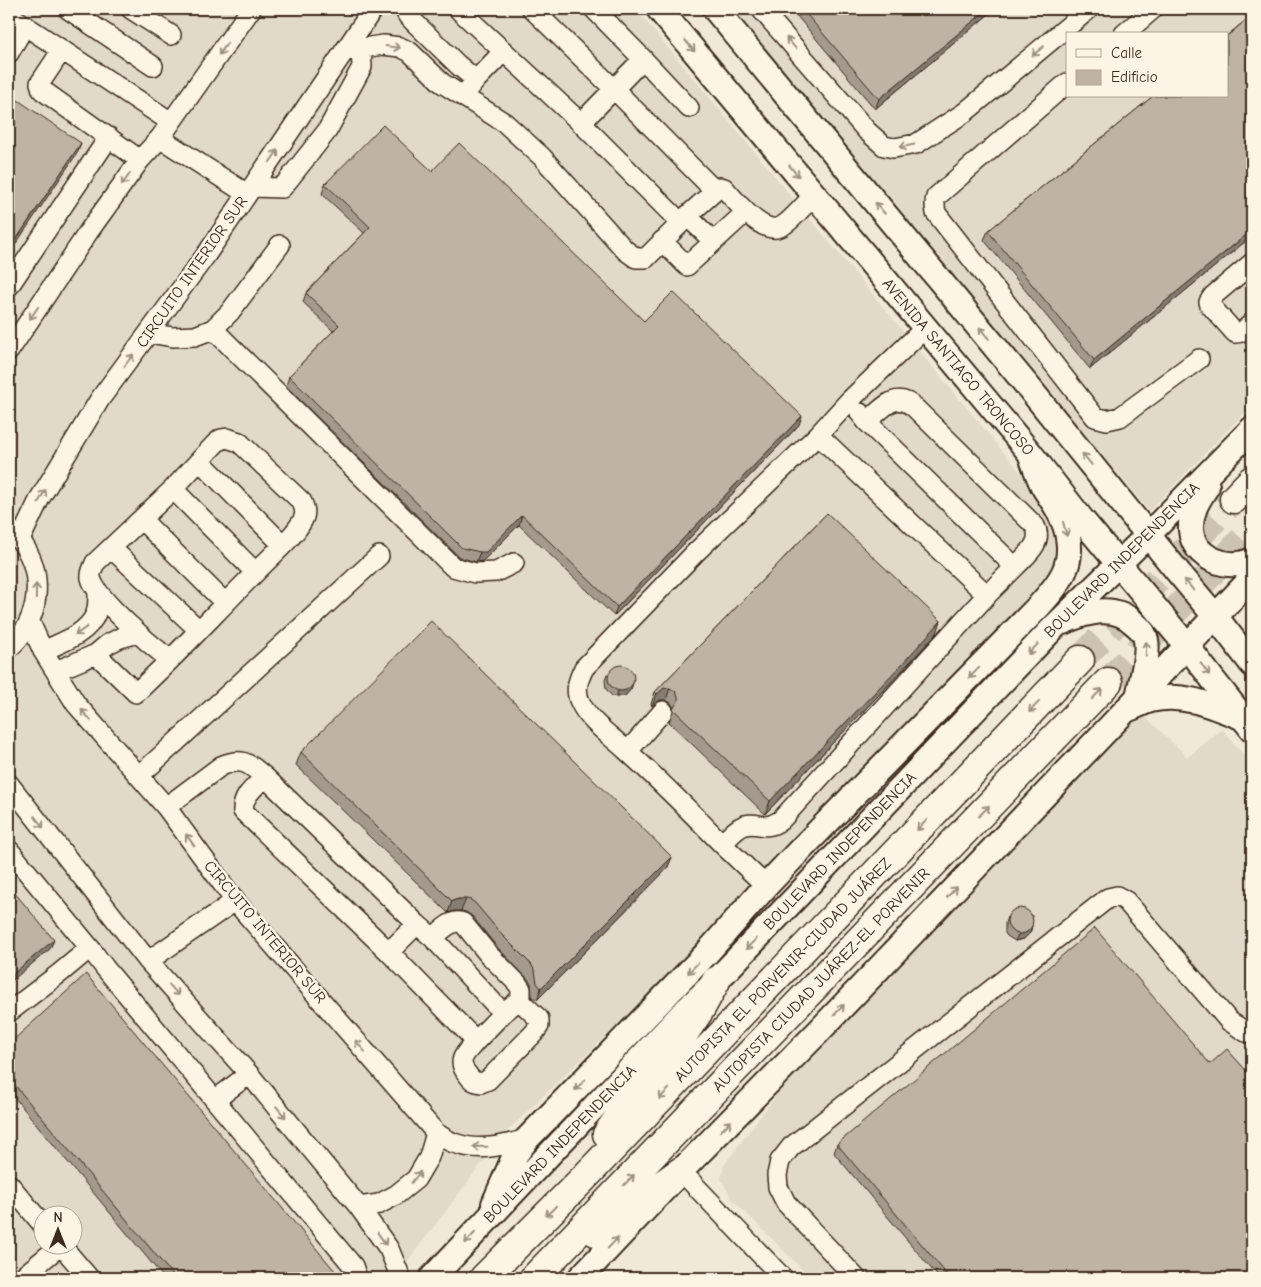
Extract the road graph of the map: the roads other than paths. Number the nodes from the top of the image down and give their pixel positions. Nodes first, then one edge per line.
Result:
1 (68, 9) edge
2 (132, 9) edge
3 (251, 9) edge
4 (373, 9) edge
5 (404, 9) edge
6 (458, 9) edge
7 (532, 9) edge
8 (594, 9) edge
9 (659, 9) edge
10 (714, 9) edge
11 (761, 9) edge
12 (1089, 9) edge
13 (1153, 9) edge
14 (9, 14) edge
15 (25, 25) junction
16 (1126, 32) edge
17 (171, 35) dead end
18 (62, 50) junction
19 (353, 50) junction
20 (504, 51) junction
21 (9, 53) edge
22 (642, 59) junction
23 (153, 66) dead end
24 (476, 80) junction
25 (1066, 84) edge
26 (614, 88) junction
27 (463, 97) junction
28 (689, 108) dead end
29 (172, 122) junction
30 (581, 123) junction
31 (109, 137) junction
32 (160, 138) junction
33 (140, 160) junction
34 (250, 191) junction
35 (715, 191) junction
36 (814, 194) junction
37 (746, 212) junction
38 (684, 220) junction
39 (662, 241) junction
40 (713, 241) junction
41 (280, 245) dead end
42 (1252, 263) edge
43 (9, 286) edge
44 (1252, 323) edge
45 (925, 328) junction
46 (213, 329) junction
47 (149, 334) junction
48 (9, 351) edge
49 (1199, 360) dead end
50 (849, 401) junction
51 (867, 422) junction
52 (1252, 428) edge
53 (818, 435) junction
54 (1030, 453) junction
55 (200, 461) junction
56 (1212, 470) junction
57 (173, 489) junction
58 (142, 520) junction
59 (14, 535) edge
60 (1148, 535) junction
61 (283, 545) junction
62 (111, 548) junction
63 (379, 556) dead end
64 (1252, 560) edge
65 (514, 563) dead end
66 (1119, 564) junction
67 (1015, 567) junction
68 (255, 572) junction
69 (1252, 578) edge
70 (98, 594) junction
71 (987, 595) junction
72 (225, 604) junction
73 (1215, 616) junction
74 (30, 622) junction
75 (1056, 625) junction
76 (199, 630) junction
77 (138, 633) junction
78 (1187, 646) junction
79 (9, 648) edge
80 (43, 650) junction
81 (96, 654) junction
82 (170, 660) junction
83 (1080, 660) tunnel mouth
84 (1252, 664) edge
85 (56, 671) junction
86 (1108, 682) tunnel mouth
87 (1132, 704) junction
88 (663, 711) dead end
89 (965, 719) junction
90 (1248, 724) edge
91 (628, 751) junction
92 (139, 776) junction
93 (265, 777) junction
94 (9, 784) edge
95 (166, 807) junction
96 (722, 844) junction
97 (801, 849) junction
98 (9, 850) edge
99 (766, 886) junction
100 (235, 901) junction
101 (416, 924) junction
102 (433, 938) junction
103 (90, 948) junction
104 (389, 952) junction
105 (148, 960) junction
106 (716, 981) junction
107 (519, 1000) junction
108 (9, 1012) edge
109 (503, 1013) junction
110 (1252, 1032) edge
111 (476, 1041) junction
112 (249, 1074) junction
113 (215, 1100) junction
114 (436, 1133) junction
115 (527, 1139) junction
116 (681, 1171) junction
117 (582, 1180) junction
118 (9, 1184) edge
119 (359, 1207) junction
120 (32, 1212) edge
121 (488, 1219) junction
122 (50, 1254) edge
123 (69, 1254) edge
124 (537, 1275) edge
125 (21, 1278) edge
126 (89, 1278) edge
127 (357, 1278) edge
128 (400, 1278) edge
129 (432, 1278) edge
130 (484, 1278) edge
131 (580, 1278) edge
132 (783, 1278) edge
133 (856, 1278) edge

1 - 23 street
2 - 17 street
3 -> 29 street
4 - 19 street, CIRCUITO INTERIOR SUR
5 - 24 street
6 - 20 street
7 - 26 street
8 - 22 street
9 -> 36 main road, AVENIDA SANTIAGO TRONCOSO
60 -> 10 main road
12 -> 11 street
13 - 16 street
14 - 15 street
15 - 18 street
15 - 21 street
18 - 29 street
18 - 31 street
19 -> 27 street
34 -> 19 street, CIRCUITO INTERIOR SUR
19 - 34 street
20 - 24 street
20 - 30 street
22 - 26 street
22 - 28 street
24 - 27 street
25 - 49 street
26 - 30 street
26 - 35 street
27 - 39 street
29 - 32 street
30 - 38 street
31 - 33 street
31 - 43 street
32 - 33 street
32 - 34 street
33 -> 48 street
34 - 47 street, CIRCUITO INTERIOR SUR
35 - 37 street
35 - 38 street
36 - 37 street
36 - 45 main road, AVENIDA SANTIAGO TRONCOSO
37 - 40 street
38 - 39 street
38 - 40 street
39 - 40 street
41 - 46 street
42 - 44 street
45 - 50 street
45 - 54 main road, AVENIDA SANTIAGO TRONCOSO
46 - 47 street
46 - 65 street
59 -> 47 street, CIRCUITO INTERIOR SUR
50 - 51 street
50 - 53 street
51 - 67 street
51 - 67 street
52 - 56 main road, BOULEVARD INDEPENDENCIA
53 - 71 street
53 - 91 street
54 - 66 main road, AVENIDA SANTIAGO TRONCOSO
54 -> 97 main road
55 - 57 street
55 - 61 street
55 - 61 street
56 - 60 main road, BOULEVARD INDEPENDENCIA
56 - 64 main road
57 - 58 street
57 - 68 street
58 - 62 street
58 - 72 street
74 -> 59 street
60 - 66 main road, BOULEVARD INDEPENDENCIA
73 -> 60 main road
61 - 68 street
62 - 70 street
62 - 76 street
63 - 92 street
66 - 75 main road, BOULEVARD INDEPENDENCIA
66 - 78 main road, AVENIDA SANTIAGO TRONCOSO
67 - 71 street
68 - 72 street
69 - 73 main road
70 - 77 street
70 -> 80 street
71 - 96 street
72 - 76 street
73 - 78 main road
73 - 84 main road
74 - 79 street
74 - 80 street, CIRCUITO INTERIOR SUR
87 -> 75 main road
75 -> 89 main road, BOULEVARD INDEPENDENCIA
76 - 82 street
77 - 81 street
77 - 82 street
78 - 87 main road
78 -> 90 main road, AVENIDA SANTIAGO TRONCOSO
80 - 85 street, CIRCUITO INTERIOR SUR
81 - 82 street
81 - 85 street
83 -> 117 highway, AUTOPISTA EL PORVENIR-CIUDAD JUÁREZ
92 -> 85 street, CIRCUITO INTERIOR SUR
124 -> 86 highway, AUTOPISTA CIUDAD JUÁREZ-EL PORVENIR
87 - 90 main road
116 -> 87 main road
88 - 91 street
89 - 97 main road
89 -> 106 main road, BOULEVARD INDEPENDENCIA
91 - 96 street
92 - 95 street, CIRCUITO INTERIOR SUR
93 - 95 street
93 - 101 street
93 - 104 street
94 -> 105 street
100 -> 95 street, CIRCUITO INTERIOR SUR
96 - 99 street
97 - 99 main road
98 - 103 street
99 -> 115 main road
100 - 105 street
114 -> 100 street, CIRCUITO INTERIOR SUR
101 - 102 street
101 - 104 street
102 - 107 street
102 - 109 street
103 - 108 street
103 - 113 street
104 - 111 street
105 -> 112 street
106 - 117 highway
106 - 121 main road, BOULEVARD INDEPENDENCIA
107 - 109 street
107 - 111 street
109 - 111 street
110 - 133 street
112 - 113 street
112 -> 119 street
113 - 127 street
115 -> 114 street, CIRCUITO INTERIOR SUR
119 -> 114 street
115 - 121 main road
116 - 124 highway
131 -> 116 main road
116 - 132 street
117 -> 130 highway, AUTOPISTA EL PORVENIR-CIUDAD JUÁREZ
118 - 120 street
119 -> 128 street
121 -> 129 main road, BOULEVARD INDEPENDENCIA
122 - 125 street
123 - 126 street

